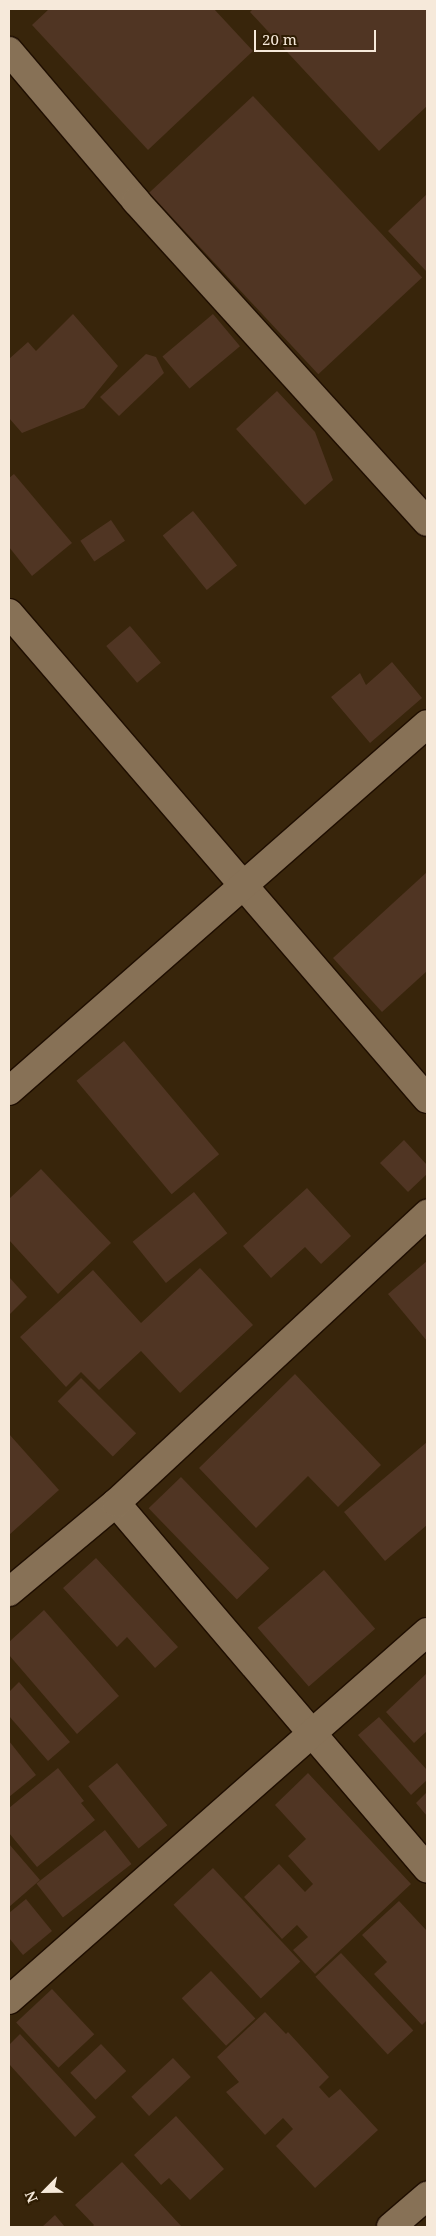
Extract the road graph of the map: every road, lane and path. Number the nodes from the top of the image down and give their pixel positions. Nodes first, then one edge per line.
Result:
1 (9, 51) edge
2 (427, 522) edge
3 (9, 613) edge
4 (427, 724) edge
5 (243, 884) junction
6 (9, 1091) edge
7 (427, 1099) edge
8 (427, 1214) edge
9 (116, 1503) junction
10 (9, 1592) edge
11 (427, 1632) edge
12 (311, 1735) junction
13 (427, 1869) edge
14 (9, 2000) edge
15 (427, 2196) edge
16 (391, 2227) edge

1 - 2 street
3 - 5 street
4 - 5 street
5 - 6 street
5 - 7 street
8 - 9 street
9 - 10 street
9 - 12 street
11 - 12 street
12 - 13 street
12 - 14 street
15 - 16 street

